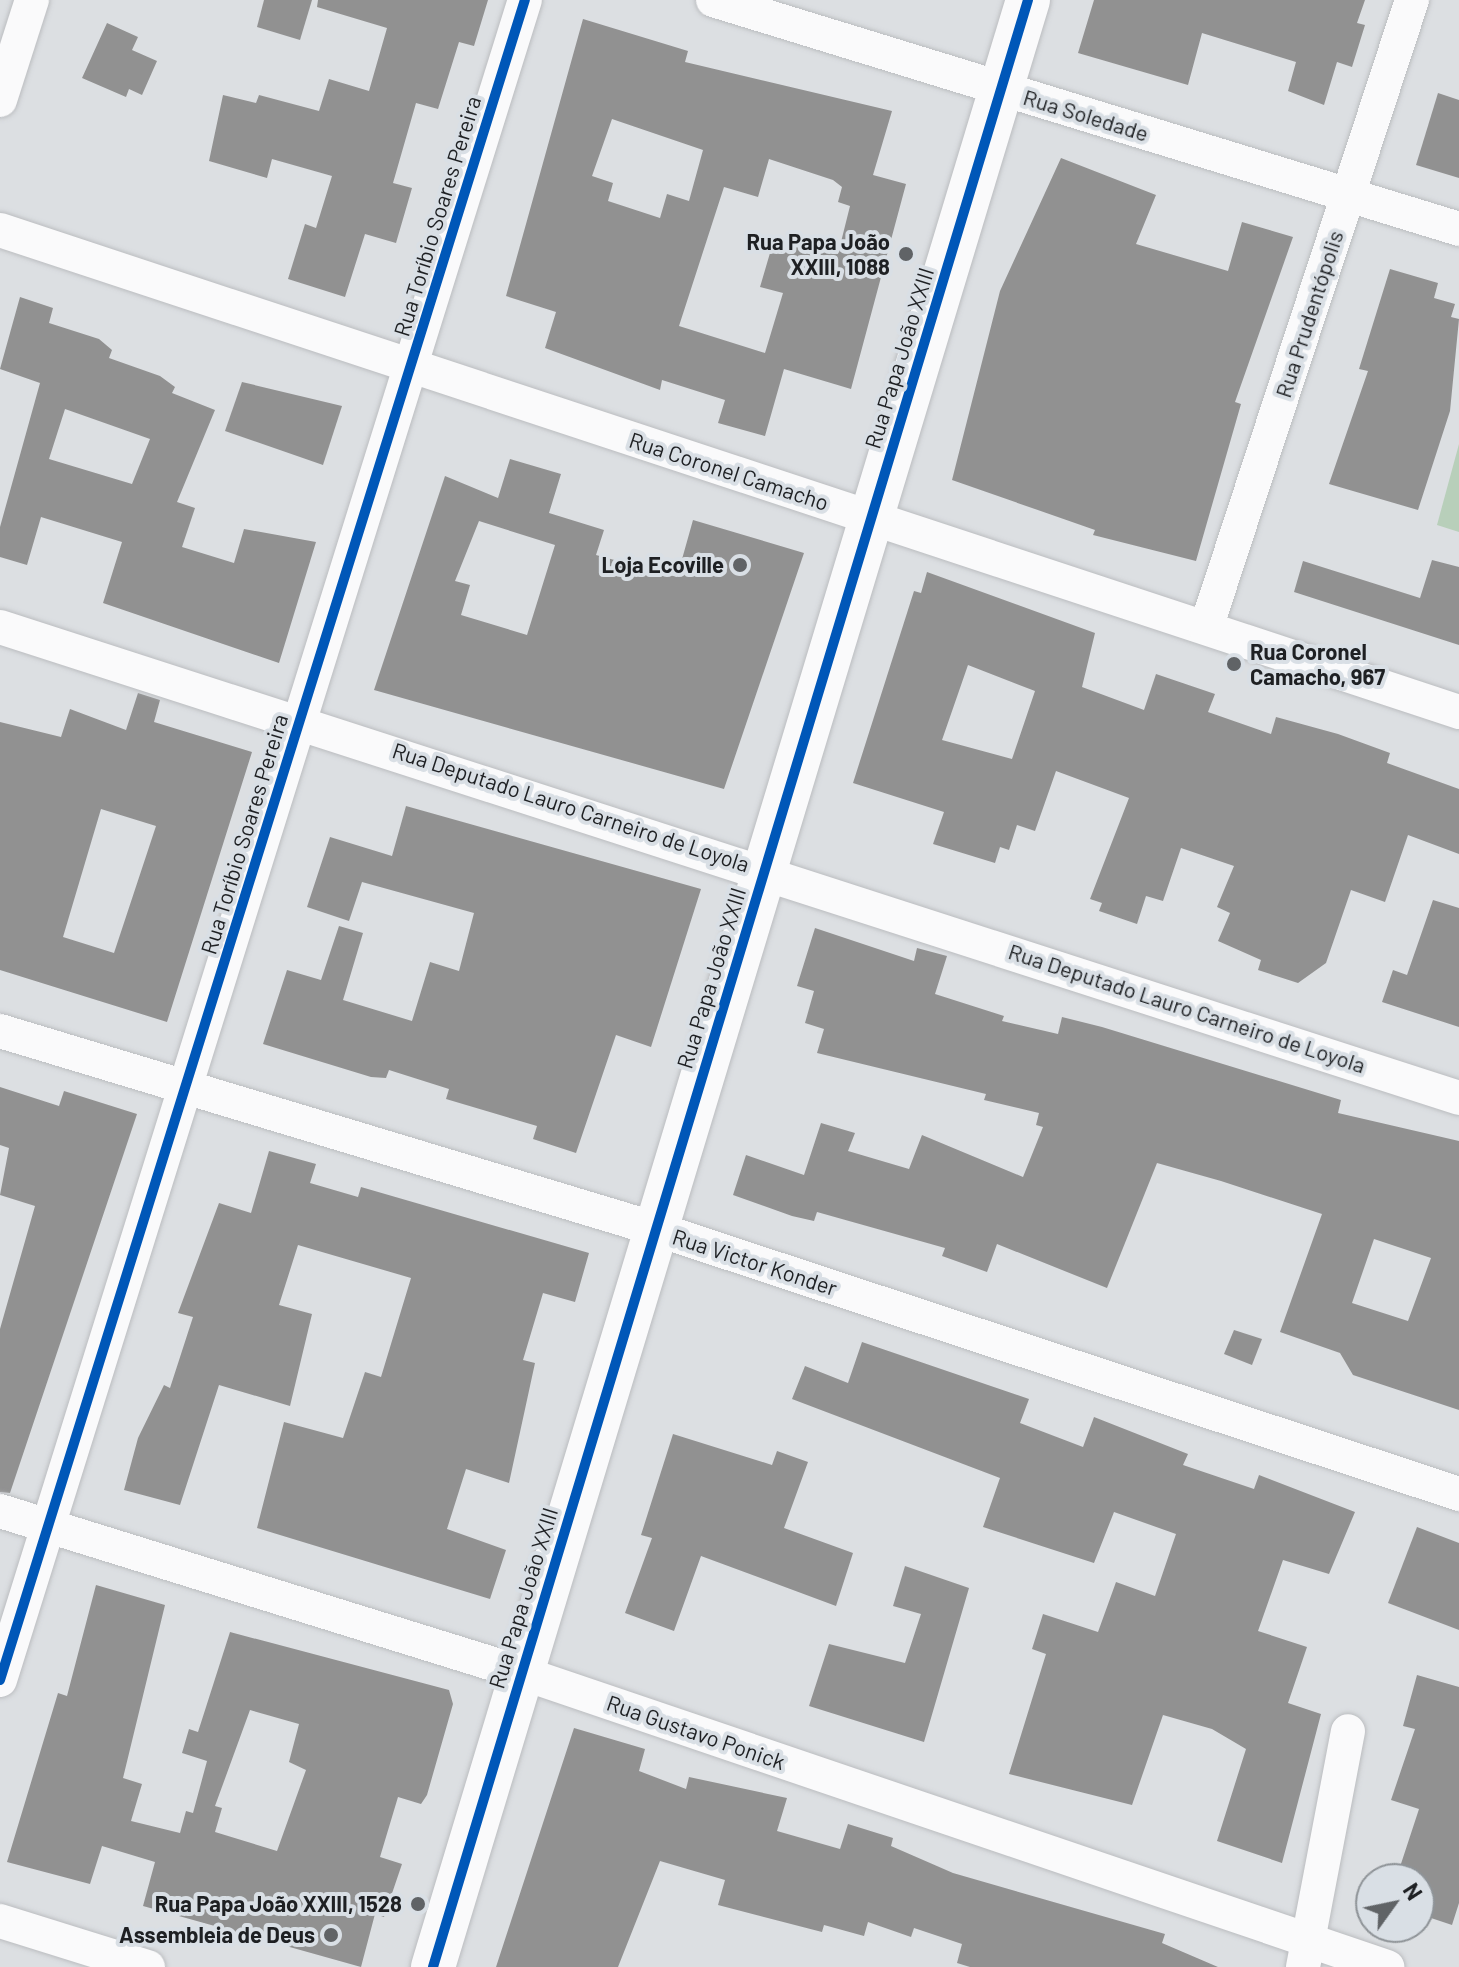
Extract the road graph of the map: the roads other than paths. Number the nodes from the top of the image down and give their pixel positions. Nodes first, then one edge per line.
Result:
1 (32, 0) edge
2 (525, 0) edge
3 (713, 0) edge
4 (1028, 0) edge
5 (1412, 0) edge
6 (1001, 89) junction
7 (0, 100) edge
8 (1348, 195) junction
9 (1459, 229) edge
10 (0, 230) edge
11 (410, 367) junction
12 (871, 518) junction
13 (0, 627) edge
14 (1206, 628) junction
15 (1459, 712) edge
16 (300, 722) junction
17 (765, 869) junction
18 (0, 1031) edge
19 (185, 1087) junction
20 (1459, 1098) edge
21 (656, 1229) junction
22 (1459, 1494) edge
23 (0, 1511) edge
24 (48, 1526) junction
25 (522, 1673) junction
26 (0, 1680) edge
27 (1348, 1731) dead end
28 (0, 1921) edge
29 (1305, 1954) edge
30 (148, 1967) edge
31 (433, 1967) edge
32 (1387, 1967) edge

1 - 7 street
2 - 11 street, Rua Toríbio Soares Pereira
3 - 6 street, Rua Soledade
4 - 6 main road, Rua Papa João XXIII
5 - 8 street, Rua Prudentópolis
6 - 8 street, Rua Soledade
6 - 12 main road, Rua Papa João XXIII
8 - 9 street, Rua Soledade
8 - 14 street, Rua Prudentópolis
10 - 11 street, Rua Coronel Camacho
11 - 12 street, Rua Coronel Camacho
11 - 16 street, Rua Toríbio Soares Pereira
12 - 14 street, Rua Coronel Camacho
12 - 17 main road, Rua Papa João XXIII
13 - 16 street, Rua Deputado Lauro Carneiro de Loyola
14 - 15 street, Rua Coronel Camacho
16 - 17 street, Rua Deputado Lauro Carneiro de Loyola
16 - 19 street, Rua Toríbio Soares Pereira
17 - 20 street, Rua Deputado Lauro Carneiro de Loyola
17 - 21 main road, Rua Papa João XXIII
18 - 19 street, Rua Victor Konder
19 - 21 street, Rua Victor Konder
19 - 24 street, Rua Toríbio Soares Pereira
21 - 22 street, Rua Victor Konder
21 - 25 main road, Rua Papa João XXIII
23 - 24 street, Rua Gustavo Ponick
24 - 25 street, Rua Gustavo Ponick
24 - 26 street, Rua Toríbio Soares Pereira
25 - 29 street, Rua Gustavo Ponick
25 - 31 main road, Rua Papa João XXIII
27 - 29 street
28 - 30 street
29 - 32 street, Rua Gustavo Ponick

